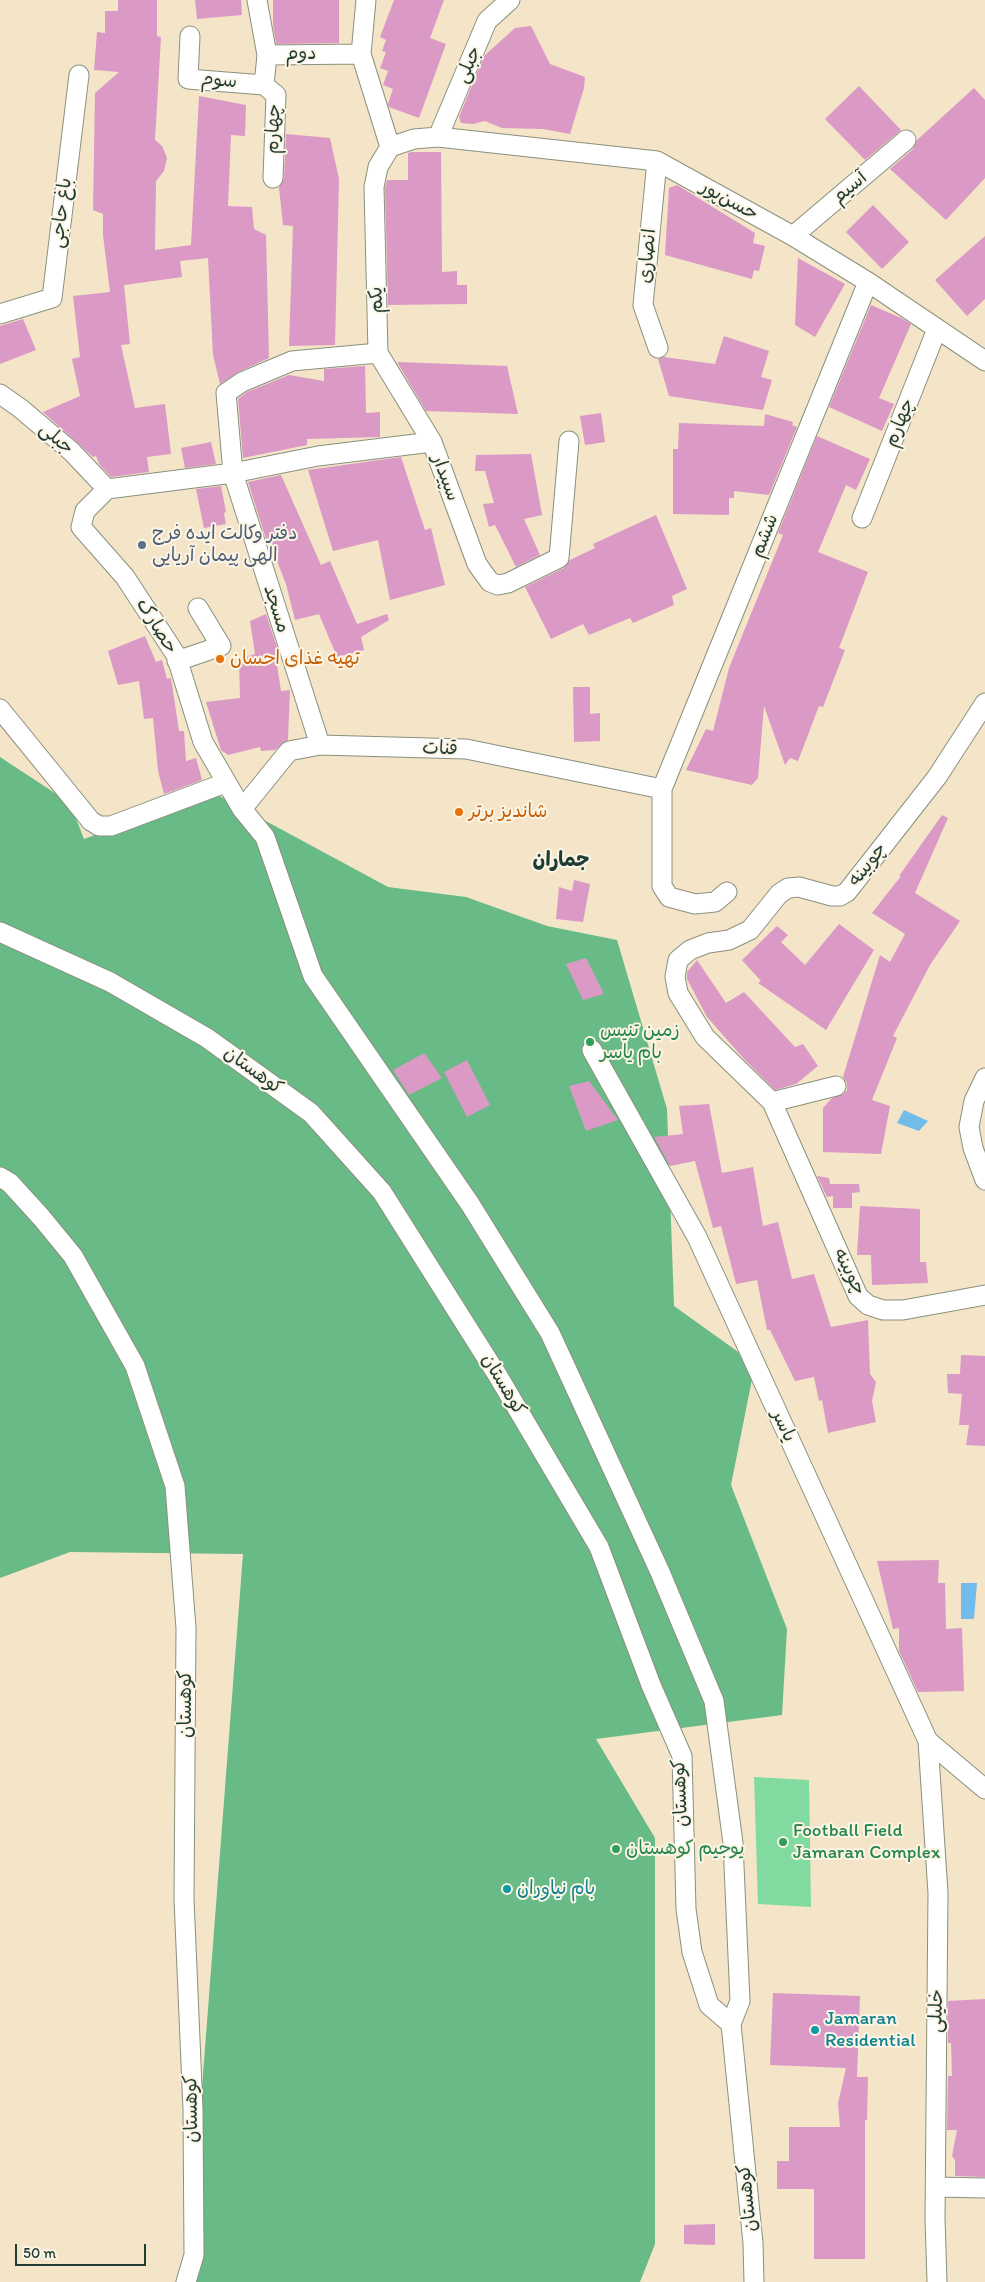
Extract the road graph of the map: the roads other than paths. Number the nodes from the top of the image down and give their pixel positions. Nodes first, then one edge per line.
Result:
1 (257, 0) edge
2 (366, 0) edge
3 (510, 0) edge
4 (190, 36) dead end
5 (361, 54) junction
6 (267, 55) junction
7 (79, 75) dead end
8 (264, 85) junction
9 (438, 137) junction
10 (906, 140) dead end
11 (390, 147) junction
12 (657, 161) junction
13 (273, 178) dead end
14 (794, 236) junction
15 (868, 282) junction
16 (0, 314) edge
17 (937, 329) junction
18 (658, 348) dead end
19 (378, 353) junction
20 (985, 361) edge
21 (0, 394) edge
22 (569, 441) dead end
23 (432, 442) junction
24 (233, 473) junction
25 (106, 489) junction
26 (862, 518) dead end
27 (198, 608) dead end
28 (177, 661) junction
29 (985, 703) edge
30 (0, 709) edge
31 (320, 745) junction
32 (225, 783) junction
33 (662, 789) junction
34 (242, 809) junction
35 (727, 892) dead end
36 (0, 932) edge
37 (592, 1050) dead end
38 (985, 1078) edge
39 (836, 1086) dead end
40 (772, 1102) junction
41 (977, 1129) edge
42 (0, 1177) edge
43 (985, 1180) edge
44 (985, 1295) edge
45 (928, 1741) junction
46 (985, 1789) edge
47 (731, 2024) junction
48 (936, 2187) junction
49 (985, 2188) edge
50 (186, 2282) edge
51 (754, 2282) edge
52 (937, 2282) edge

1 - 6 street, دوم
2 - 5 street
3 - 9 street, جبلی
4 - 8 street, سوم
5 - 6 street, دوم
5 - 11 street
6 - 8 street, چهارم
7 - 16 street, باغ حاجی
8 - 13 street, چهارم
9 - 11 street
9 - 12 street, حسن‌پور
10 - 14 street, آسیم
11 - 19 street, یکم
12 - 14 street, حسن‌پور
12 - 18 street, انصاری
14 - 15 street, حسن‌پور
15 - 17 street, حسن‌پور
15 - 33 street, ششم
17 - 20 street, حسن‌پور
17 - 26 street, چهارم
19 - 23 street, یکم
19 - 24 street, مسجد
21 - 25 street, جبلی
22 - 23 street, سپیدار
23 - 24 street, سپیدار
24 - 25 street, سپیدار
24 - 31 street, مسجد
25 - 28 street, حصارک
27 - 28 street
28 - 32 street, حصارک
29 - 40 street, چوبینه
30 - 32 street
31 - 33 street, قنات
31 - 34 street, قنات
32 - 34 street, حصارک
33 - 35 street
34 - 47 street, کوهستان
36 - 47 street, کوهستان
37 - 45 street, یاسر
38 - 41 street
39 - 40 street
40 - 44 street, چوبینه
41 - 43 street
42 - 50 street, کوهستان
45 - 46 street, یاسر
45 - 48 street, خلیلی
47 - 51 street, کوهستان
48 - 49 street
48 - 52 street, خلیلی

